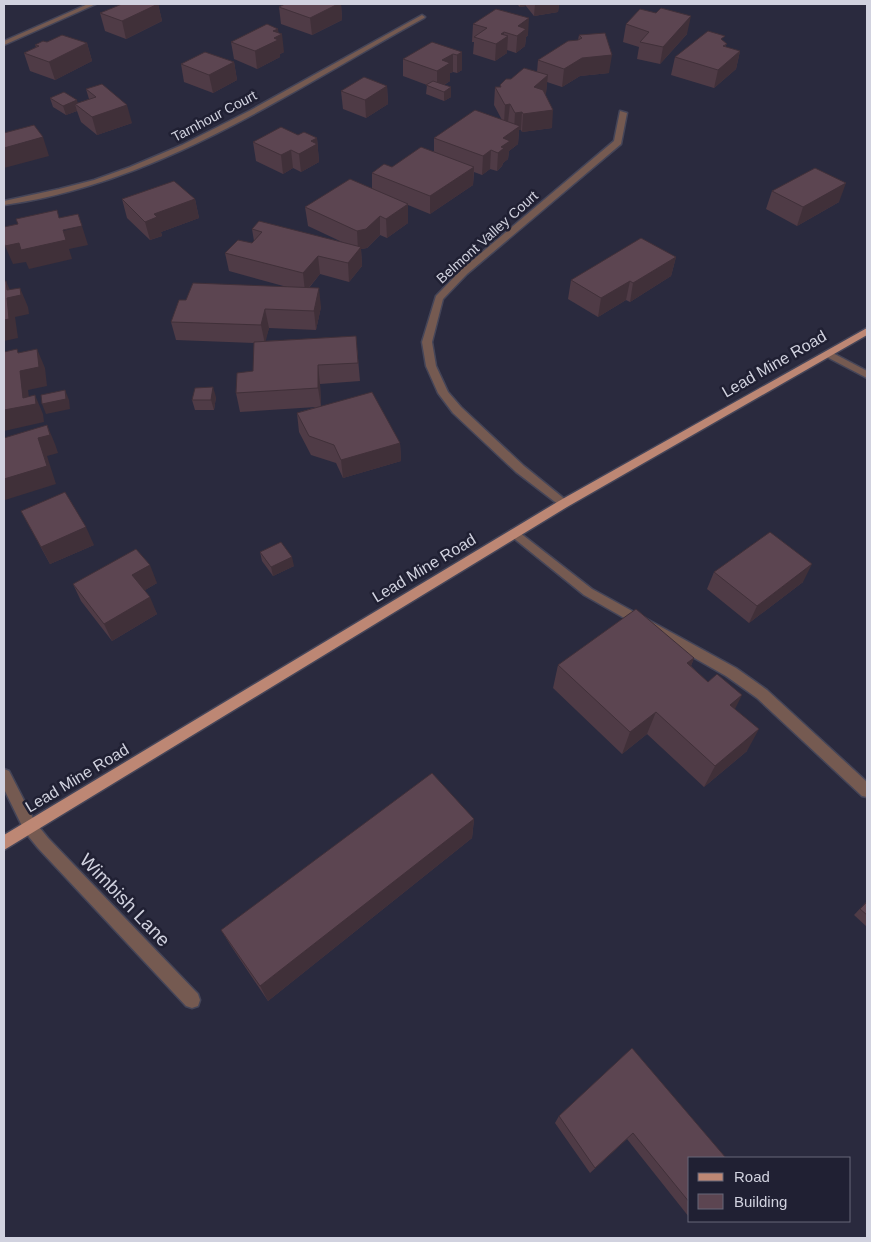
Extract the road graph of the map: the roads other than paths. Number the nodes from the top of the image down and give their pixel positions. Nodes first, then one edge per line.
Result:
1 (93, 4) edge
2 (422, 16) dead end
3 (4, 44) edge
4 (623, 113) dead end
5 (4, 202) edge
6 (867, 331) edge
7 (829, 354) junction
8 (867, 375) edge
9 (563, 504) junction
10 (515, 533) junction
11 (4, 775) edge
12 (867, 791) edge
13 (30, 827) junction
14 (4, 843) edge
15 (192, 1000) dead end

1 - 3 street
2 - 5 street, Tarnhour Court
4 - 9 street, Belmont Valley Court
6 - 7 main road, Lead Mine Road
7 - 8 street
7 - 9 main road, Lead Mine Road
9 - 10 main road, Lead Mine Road
10 - 12 street
10 - 13 main road, Lead Mine Road
11 - 13 street, Wimbish Lane
13 - 14 main road, Lead Mine Road
13 - 15 street, Wimbish Lane

